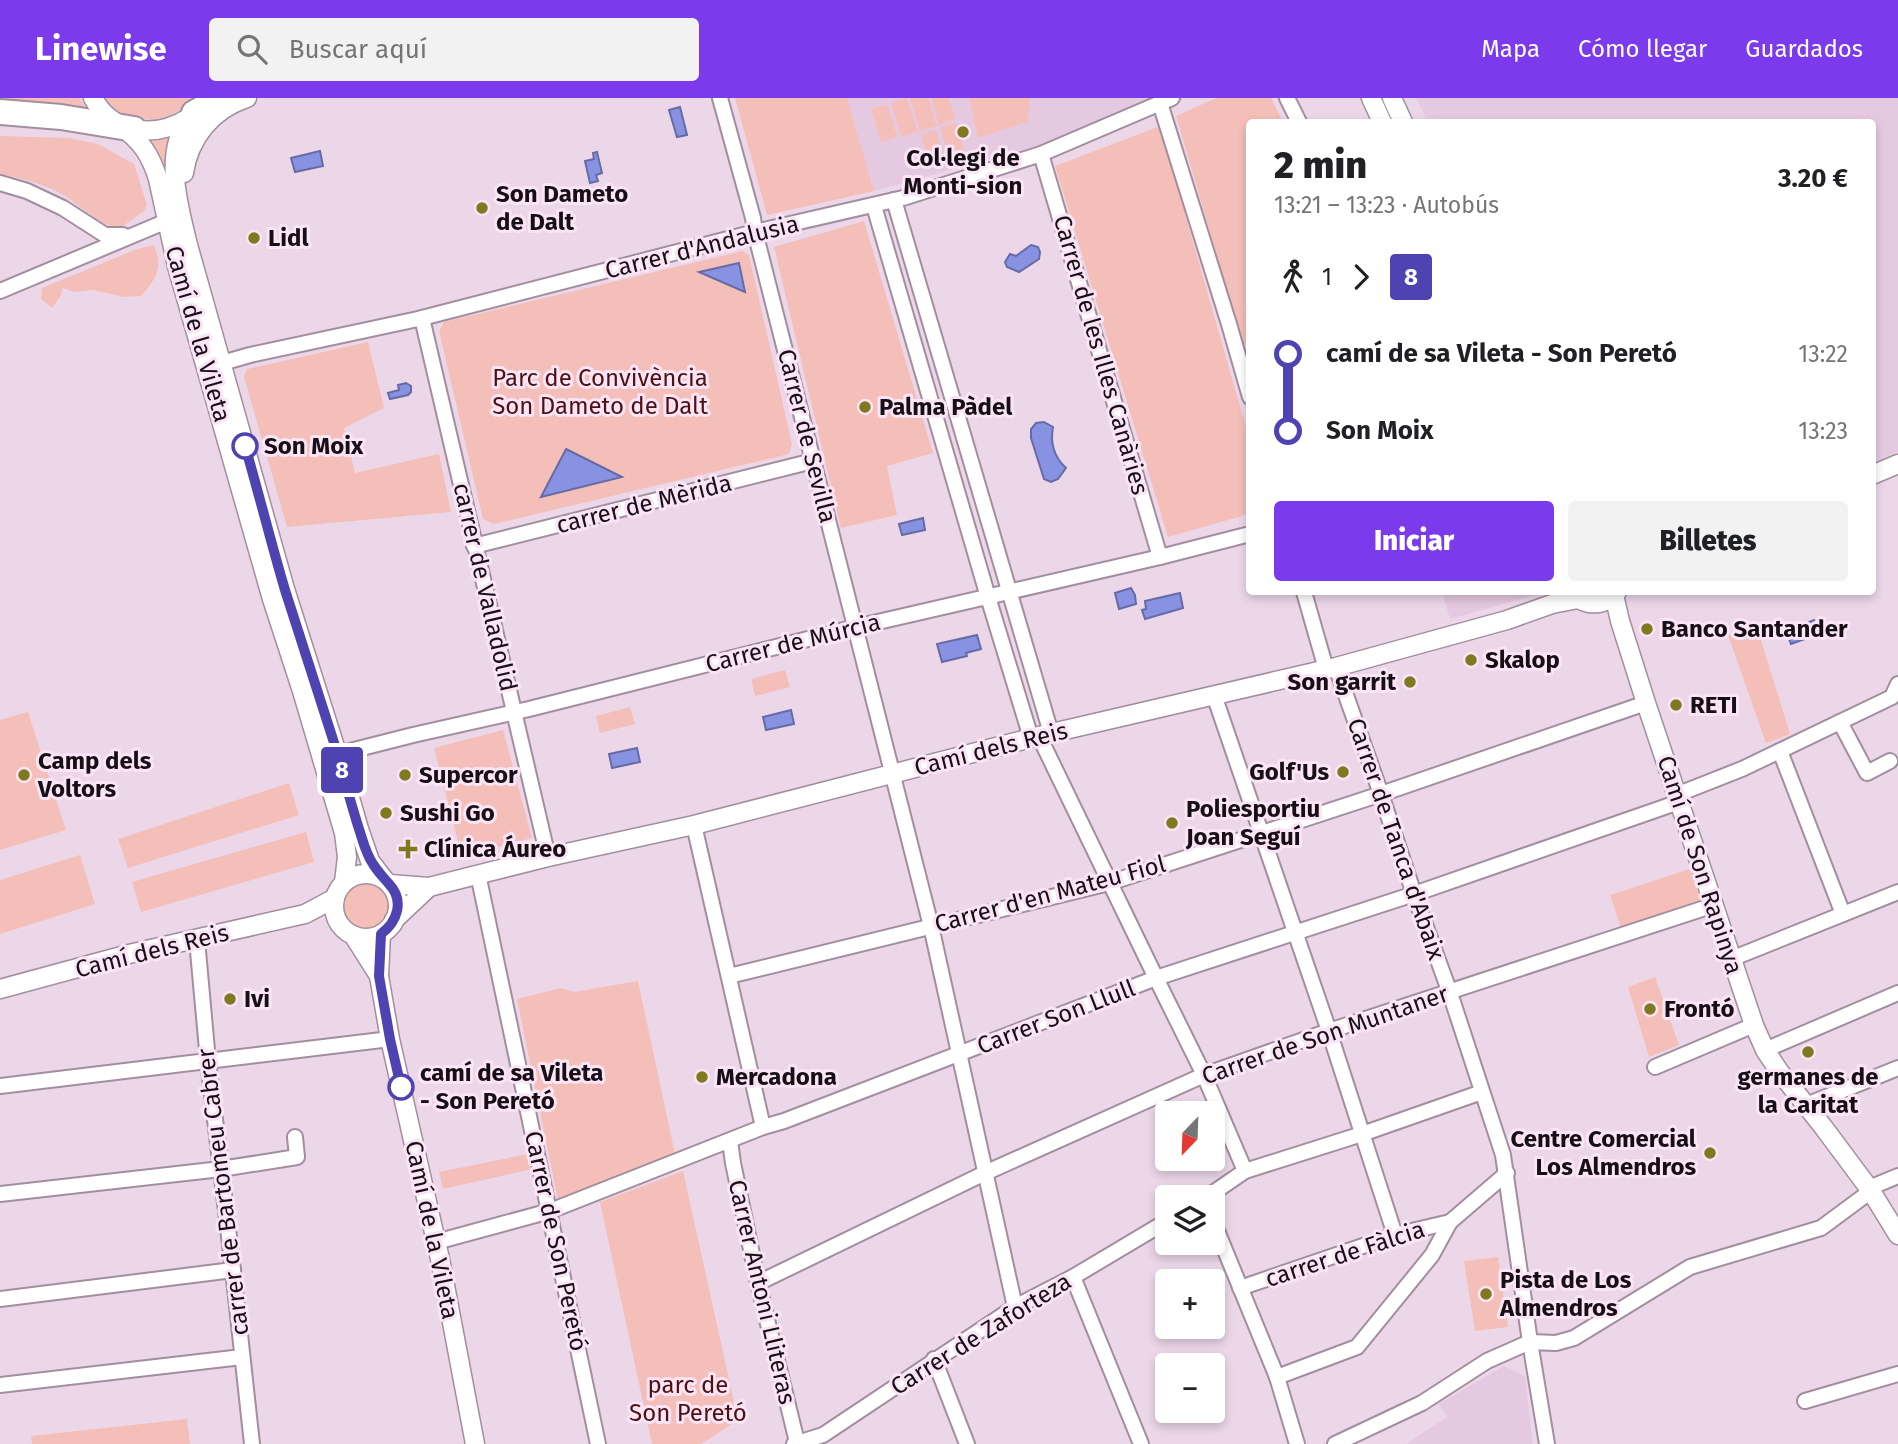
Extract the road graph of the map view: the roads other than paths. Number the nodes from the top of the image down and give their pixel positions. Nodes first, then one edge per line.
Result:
1 (93, 98) edge
2 (221, 98) edge
3 (247, 98) edge
4 (720, 98) edge
5 (1287, 98) edge
6 (1371, 98) edge
7 (1392, 98) edge
8 (1166, 101) edge
9 (195, 109) edge
10 (0, 112) edge
11 (1298, 119) edge
12 (1381, 119) edge
13 (1402, 119) edge
14 (124, 126) junction
15 (1041, 154) junction
16 (0, 183) edge
17 (894, 200) junction
18 (874, 206) junction
19 (180, 207) junction
20 (167, 221) junction
21 (755, 232) junction
22 (131, 235) junction
23 (0, 291) edge
24 (422, 318) junction
25 (222, 363) junction
26 (1246, 383) edge
27 (813, 461) junction
28 (1898, 464) edge
29 (1876, 473) edge
30 (1246, 535) edge
31 (474, 546) junction
32 (1160, 557) junction
33 (1010, 592) junction
34 (1305, 595) edge
35 (1574, 595) edge
36 (1613, 595) edge
37 (1615, 595) edge
38 (988, 597) junction
39 (1556, 598) edge
40 (1595, 604) junction
41 (1620, 621) junction
42 (856, 627) junction
43 (1331, 668) junction
44 (1898, 684) edge
45 (1214, 695) junction
46 (1646, 703) junction
47 (514, 712) junction
48 (1840, 722) junction
49 (1040, 736) junction
50 (1780, 751) junction
51 (337, 753) junction
52 (1890, 761) dead end
53 (893, 773) junction
54 (1381, 794) junction
55 (1678, 799) junction
56 (694, 825) junction
57 (1261, 834) junction
58 (548, 857) junction
59 (478, 874) junction
60 (386, 881) junction
61 (1109, 883) junction
62 (429, 887) junction
63 (339, 890) junction
64 (1898, 892) edge
65 (1414, 894) junction
66 (1714, 905) junction
67 (305, 914) junction
68 (1843, 914) junction
69 (394, 920) junction
70 (931, 926) junction
71 (346, 930) junction
72 (1294, 933) junction
73 (381, 934) junction
74 (197, 940) junction
75 (1731, 959) junction
76 (379, 976) junction
77 (729, 976) junction
78 (1156, 978) junction
79 (0, 989) edge
80 (1450, 993) junction
81 (1898, 993) edge
82 (1754, 1025) junction
83 (1329, 1031) junction
84 (390, 1039) junction
85 (1765, 1050) junction
86 (959, 1054) junction
87 (208, 1061) junction
88 (1655, 1067) dead end
89 (1898, 1068) edge
90 (1204, 1075) junction
91 (0, 1086) edge
92 (1482, 1092) junction
93 (1806, 1105) junction
94 (763, 1127) junction
95 (1362, 1134) junction
96 (295, 1138) dead end
97 (730, 1140) junction
98 (221, 1169) junction
99 (1245, 1171) junction
100 (985, 1172) junction
101 (1507, 1173) junction
102 (1898, 1176) edge
103 (1225, 1185) edge
104 (1870, 1190) junction
105 (0, 1194) edge
106 (550, 1211) junction
107 (1450, 1222) junction
108 (1155, 1228) edge
109 (1395, 1235) junction
110 (1898, 1235) edge
111 (436, 1242) junction
112 (1225, 1251) edge
113 (233, 1270) junction
114 (1073, 1277) junction
115 (758, 1283) junction
116 (1240, 1288) junction
117 (0, 1299) edge
118 (1014, 1307) junction
119 (1530, 1342) junction
120 (242, 1357) junction
121 (934, 1360) junction
122 (1898, 1374) edge
123 (1277, 1377) junction
124 (0, 1385) edge
125 (1805, 1401) dead end
126 (825, 1439) edge
127 (796, 1443) edge
128 (1340, 1443) edge
129 (252, 1444) edge
130 (475, 1444) edge
131 (598, 1444) edge
132 (967, 1444) edge
133 (1142, 1444) edge
134 (1297, 1444) edge
135 (1547, 1444) edge

1 - 14 street, Camí de la Vileta
2 - 9 highway
3 - 19 street
4 - 21 street, Carrer de Sevilla
5 - 11 street
6 - 12 street
7 - 13 street
8 - 15 street, Carrer d'Andalusia
8 - 26 street
9 - 14 street
9 - 19 street, Camí de la Vileta
10 - 14 highway
14 - 20 street, Camí de la Vileta
15 - 17 street, Carrer d'Andalusia
15 - 32 street, Carrer de les Illes Canàries
16 - 22 street
17 - 18 street, Carrer d'Andalusia
17 - 33 street
18 - 21 street, Carrer d'Andalusia
18 - 38 street
19 - 25 street, Camí de la Vileta
20 - 22 street
20 - 63 street, Camí de la Vileta
21 - 24 street, Carrer d'Andalusia
21 - 27 street, Carrer de Sevilla
22 - 23 street
24 - 25 street, Carrer d'Andalusia
24 - 31 street, carrer de Valladolid
25 - 51 street, Camí de la Vileta
27 - 31 street, carrer de Mèrida
27 - 42 street, Carrer de Sevilla
28 - 29 street
30 - 32 street, Carrer de Múrcia
31 - 47 street, carrer de Valladolid
32 - 33 street, Carrer de Múrcia
33 - 38 street, Carrer de Múrcia
33 - 49 street
34 - 43 street, Carrer de Tanca d'Abaix
35 - 39 street, Camí dels Reis
35 - 40 street
36 - 40 street
37 - 41 street, Camí de Son Rapinya
38 - 42 street, Carrer de Múrcia
38 - 49 street
39 - 43 street, Camí dels Reis
40 - 41 street
41 - 46 street, Camí de Son Rapinya
42 - 47 street, Carrer de Múrcia
42 - 53 street, Carrer de Sevilla
43 - 45 street, Camí dels Reis
43 - 54 street, Carrer de Tanca d'Abaix
44 - 48 street, Carrer Son Llull
45 - 49 street, Camí dels Reis
45 - 57 street
46 - 54 street, Carrer d'en Mateu Fiol
46 - 55 street, Camí de Son Rapinya
47 - 51 street, Carrer de Múrcia
47 - 58 street, carrer de Valladolid
48 - 50 street, Carrer Son Llull
48 - 52 street
49 - 53 street, Camí dels Reis
49 - 61 street
50 - 55 street, Carrer Son Llull
50 - 68 street
51 - 60 street, Camí de la Vileta
53 - 56 street, Camí dels Reis
53 - 70 street, Carrer de Sevilla
54 - 57 street, Carrer d'en Mateu Fiol
54 - 65 street, Carrer de Tanca d'Abaix
55 - 65 street, Carrer Son Llull
55 - 66 street, Camí de Son Rapinya
56 - 58 street, Camí dels Reis
56 - 77 street
57 - 61 street, Carrer d'en Mateu Fiol
57 - 72 street
58 - 59 street, Camí dels Reis
59 - 62 street, Camí dels Reis
59 - 106 street, Carrer de Son Peretó
60 - 62 street, Camí dels Reis
60 - 63 street
60 - 69 street
61 - 70 street, Carrer d'en Mateu Fiol
61 - 78 street
62 - 69 street, Camí dels Reis
63 - 67 street, Camí dels Reis
63 - 71 street
64 - 68 street
65 - 72 street, Carrer Son Llull
65 - 80 street, Carrer de Tanca d'Abaix
66 - 75 street, Camí de Son Rapinya
66 - 80 street, Carrer de Son Muntaner
67 - 71 street, Camí dels Reis
67 - 74 street, Camí dels Reis
68 - 75 street
69 - 73 street
70 - 77 street, Carrer d'en Mateu Fiol
70 - 86 street, Carrer de Sevilla
71 - 73 street
71 - 76 street, Camí de la Vileta
72 - 78 street, Carrer Son Llull
72 - 83 street
73 - 76 street, Camí de la Vileta
74 - 79 street, Camí dels Reis
74 - 87 street, carrer de Bartomeu Cabrer
75 - 82 street, Camí de Son Rapinya
76 - 84 street, Camí de la Vileta
77 - 94 street
78 - 86 street, Carrer Son Llull
78 - 90 street
80 - 83 street, Carrer de Son Muntaner
80 - 92 street, Carrer de Tanca d'Abaix
81 - 85 street
82 - 85 street, Camí de Son Rapinya
82 - 88 street
83 - 90 street, Carrer de Son Muntaner
83 - 95 street
84 - 87 street
84 - 111 street, Camí de la Vileta
85 - 93 street, Camí de Son Rapinya
86 - 94 street, Carrer Son Llull
86 - 100 street, Carrer de Sevilla
87 - 91 street
87 - 98 street, carrer de Bartomeu Cabrer
89 - 93 street
90 - 99 street
90 - 100 street, Carrer de Son Muntaner
92 - 95 street
92 - 101 street, Carrer de Tanca d'Abaix
93 - 104 street, Camí de Son Rapinya
94 - 97 street, Carrer Son Llull
95 - 99 street
95 - 109 street
96 - 98 street
97 - 106 street, Carrer Son Llull
97 - 115 street, Carrer Antoni Lliteras
98 - 105 street
98 - 113 street, carrer de Bartomeu Cabrer
99 - 103 street
100 - 115 street, Carrer de Son Muntaner
100 - 118 street, Carrer de Sevilla
101 - 107 street
101 - 119 street, Carrer de Tanca d'Abaix
102 - 104 street
104 - 110 street, Camí de Son Rapinya
104 - 119 street
106 - 111 street, Carrer Son Llull
106 - 131 street, Carrer de Son Peretó
107 - 109 street, carrer de Fàlcia
107 - 123 street
108 - 114 street, Carrer de Zaforteza
109 - 116 street, carrer de Fàlcia
111 - 130 street, Camí de la Vileta
112 - 116 street
113 - 117 street
113 - 120 street, carrer de Bartomeu Cabrer
114 - 118 street, Carrer de Zaforteza
114 - 133 street
115 - 127 street, Carrer Antoni Lliteras
116 - 123 street
118 - 121 street, Carrer de Zaforteza
119 - 128 street
119 - 135 street, Carrer de Tanca d'Abaix
120 - 124 street
120 - 129 street, carrer de Bartomeu Cabrer
121 - 126 street, Carrer de Zaforteza
121 - 132 street
122 - 125 street
123 - 134 street
126 - 127 street, Carrer de Zaforteza

